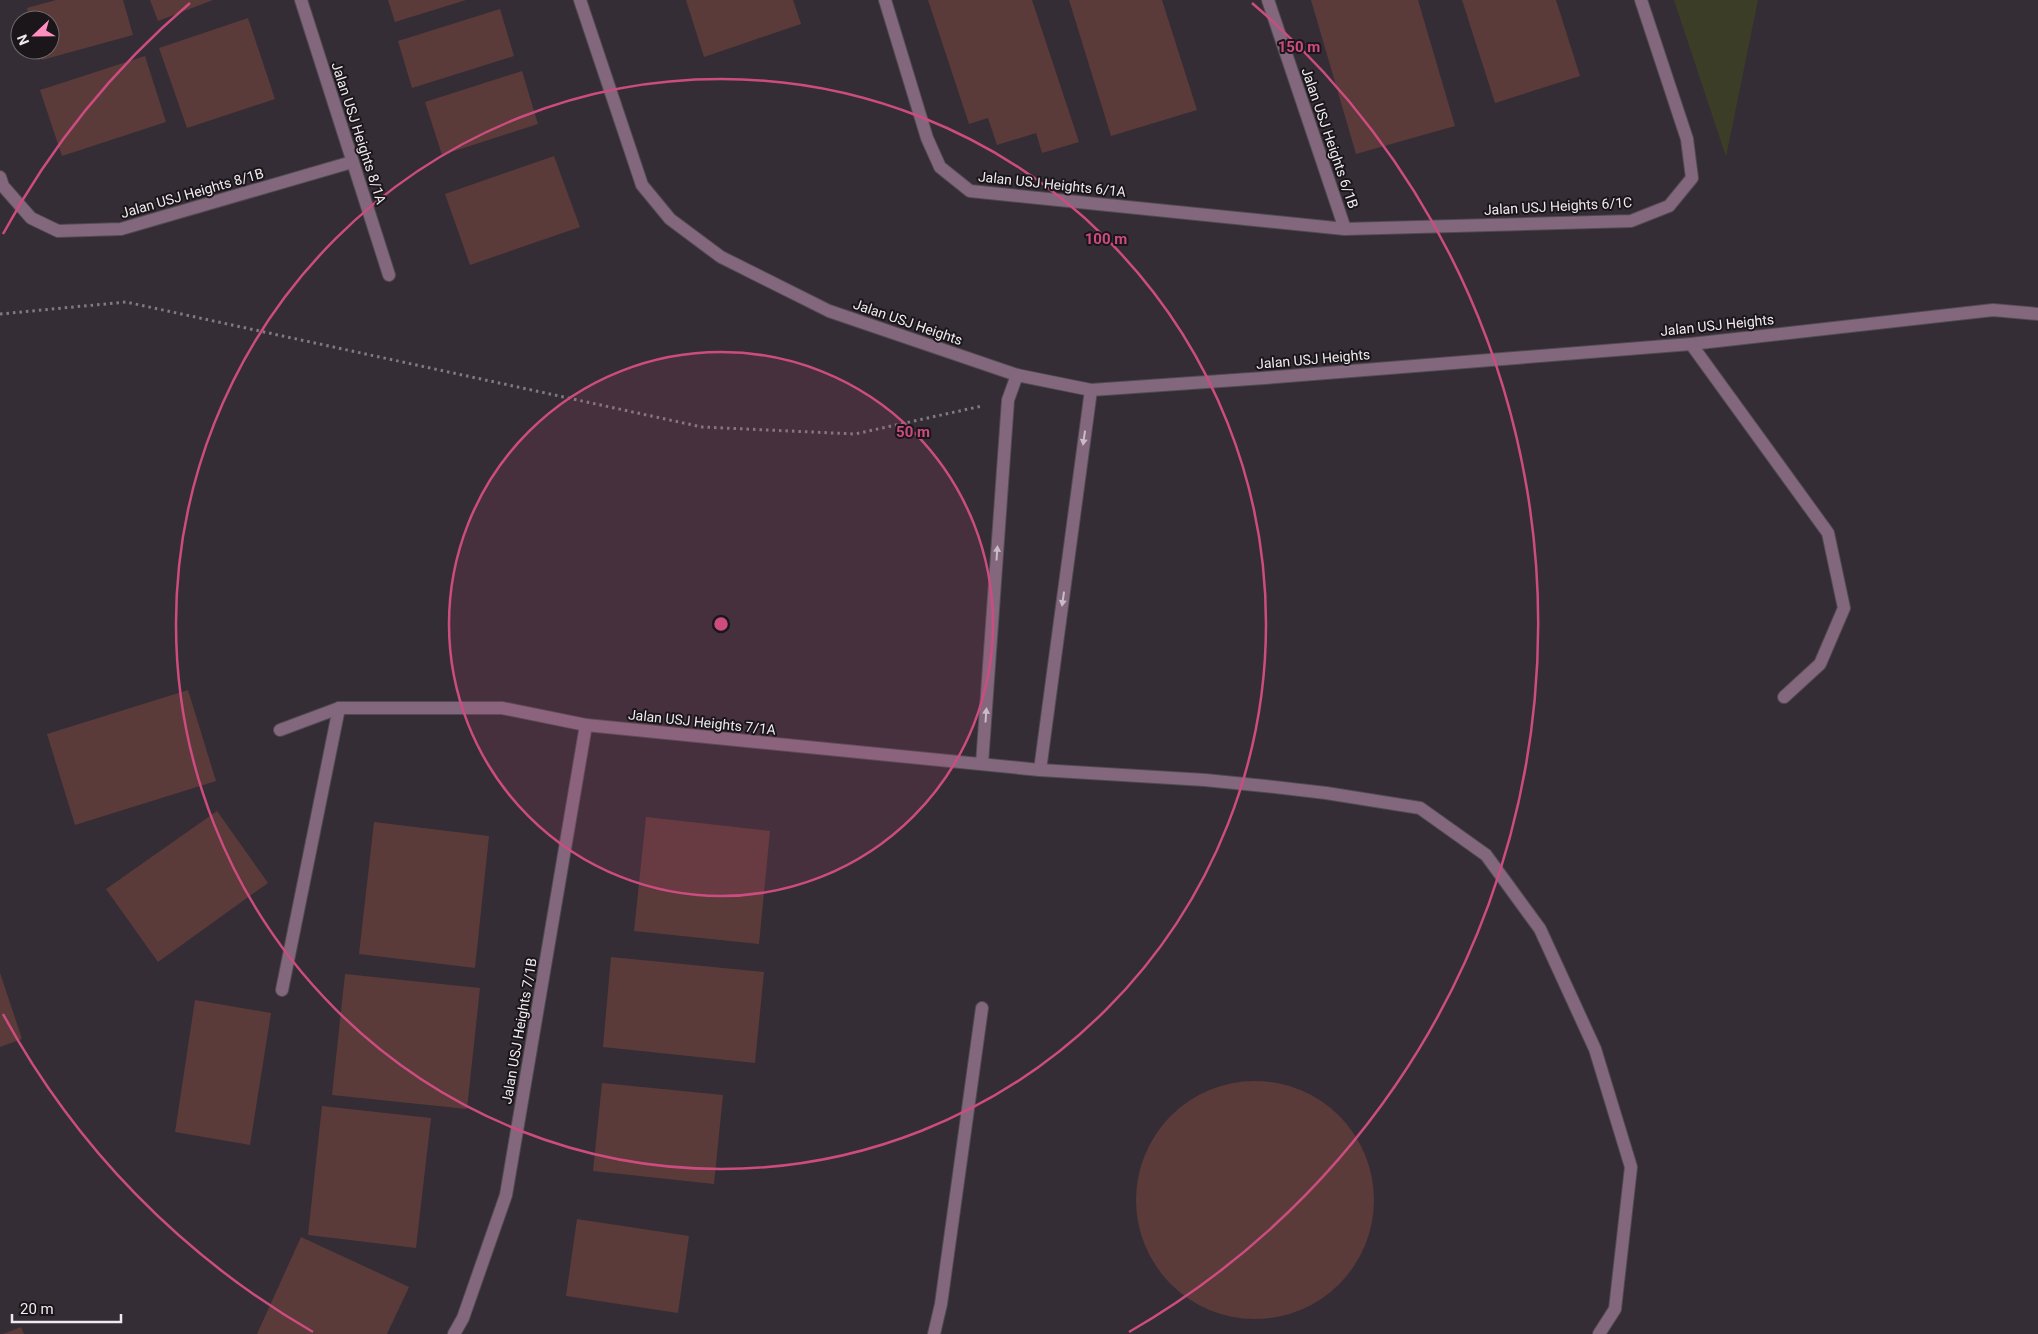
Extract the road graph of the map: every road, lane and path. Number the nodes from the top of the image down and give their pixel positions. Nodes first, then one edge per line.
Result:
1 (301, 0) edge
2 (580, 0) edge
3 (885, 0) edge
4 (1268, 0) edge
5 (1641, 0) edge
6 (352, 162) junction
7 (0, 178) edge
8 (1345, 229) junction
9 (388, 276) dead end
10 (0, 314) edge
11 (2038, 314) edge
12 (1691, 344) junction
13 (1017, 375) junction
14 (1091, 390) junction
15 (1008, 400) junction
16 (1784, 697) dead end
17 (339, 708) junction
18 (586, 725) junction
19 (280, 730) dead end
20 (982, 764) junction
21 (1040, 770) junction
22 (282, 990) dead end
23 (982, 1008) dead end
24 (454, 1334) edge
25 (934, 1334) edge
26 (1600, 1334) edge

1 - 6 street, Jalan USJ Heights 8/1A
2 - 13 street, Jalan USJ Heights
3 - 8 street, Jalan USJ Heights 6/1A
4 - 8 street, Jalan USJ Heights 6/1B
5 - 8 street, Jalan USJ Heights 6/1C
6 - 7 street, Jalan USJ Heights 8/1B
6 - 9 street, Jalan USJ Heights 8/1A
10 - 15 path
11 - 12 street, Jalan USJ Heights
12 - 14 street, Jalan USJ Heights
12 - 16 street
13 - 14 street, Jalan USJ Heights
13 - 15 street
14 -> 21 street
20 -> 15 street
17 - 18 street, Jalan USJ Heights 7/1A
17 - 19 street, Jalan USJ Heights 7/1A
17 - 22 street
18 - 20 street, Jalan USJ Heights 7/1A
18 - 24 street, Jalan USJ Heights 7/1B
20 - 21 street, Jalan USJ Heights 7/1A
21 - 26 street, Jalan USJ Heights 7/1A
23 - 25 street

